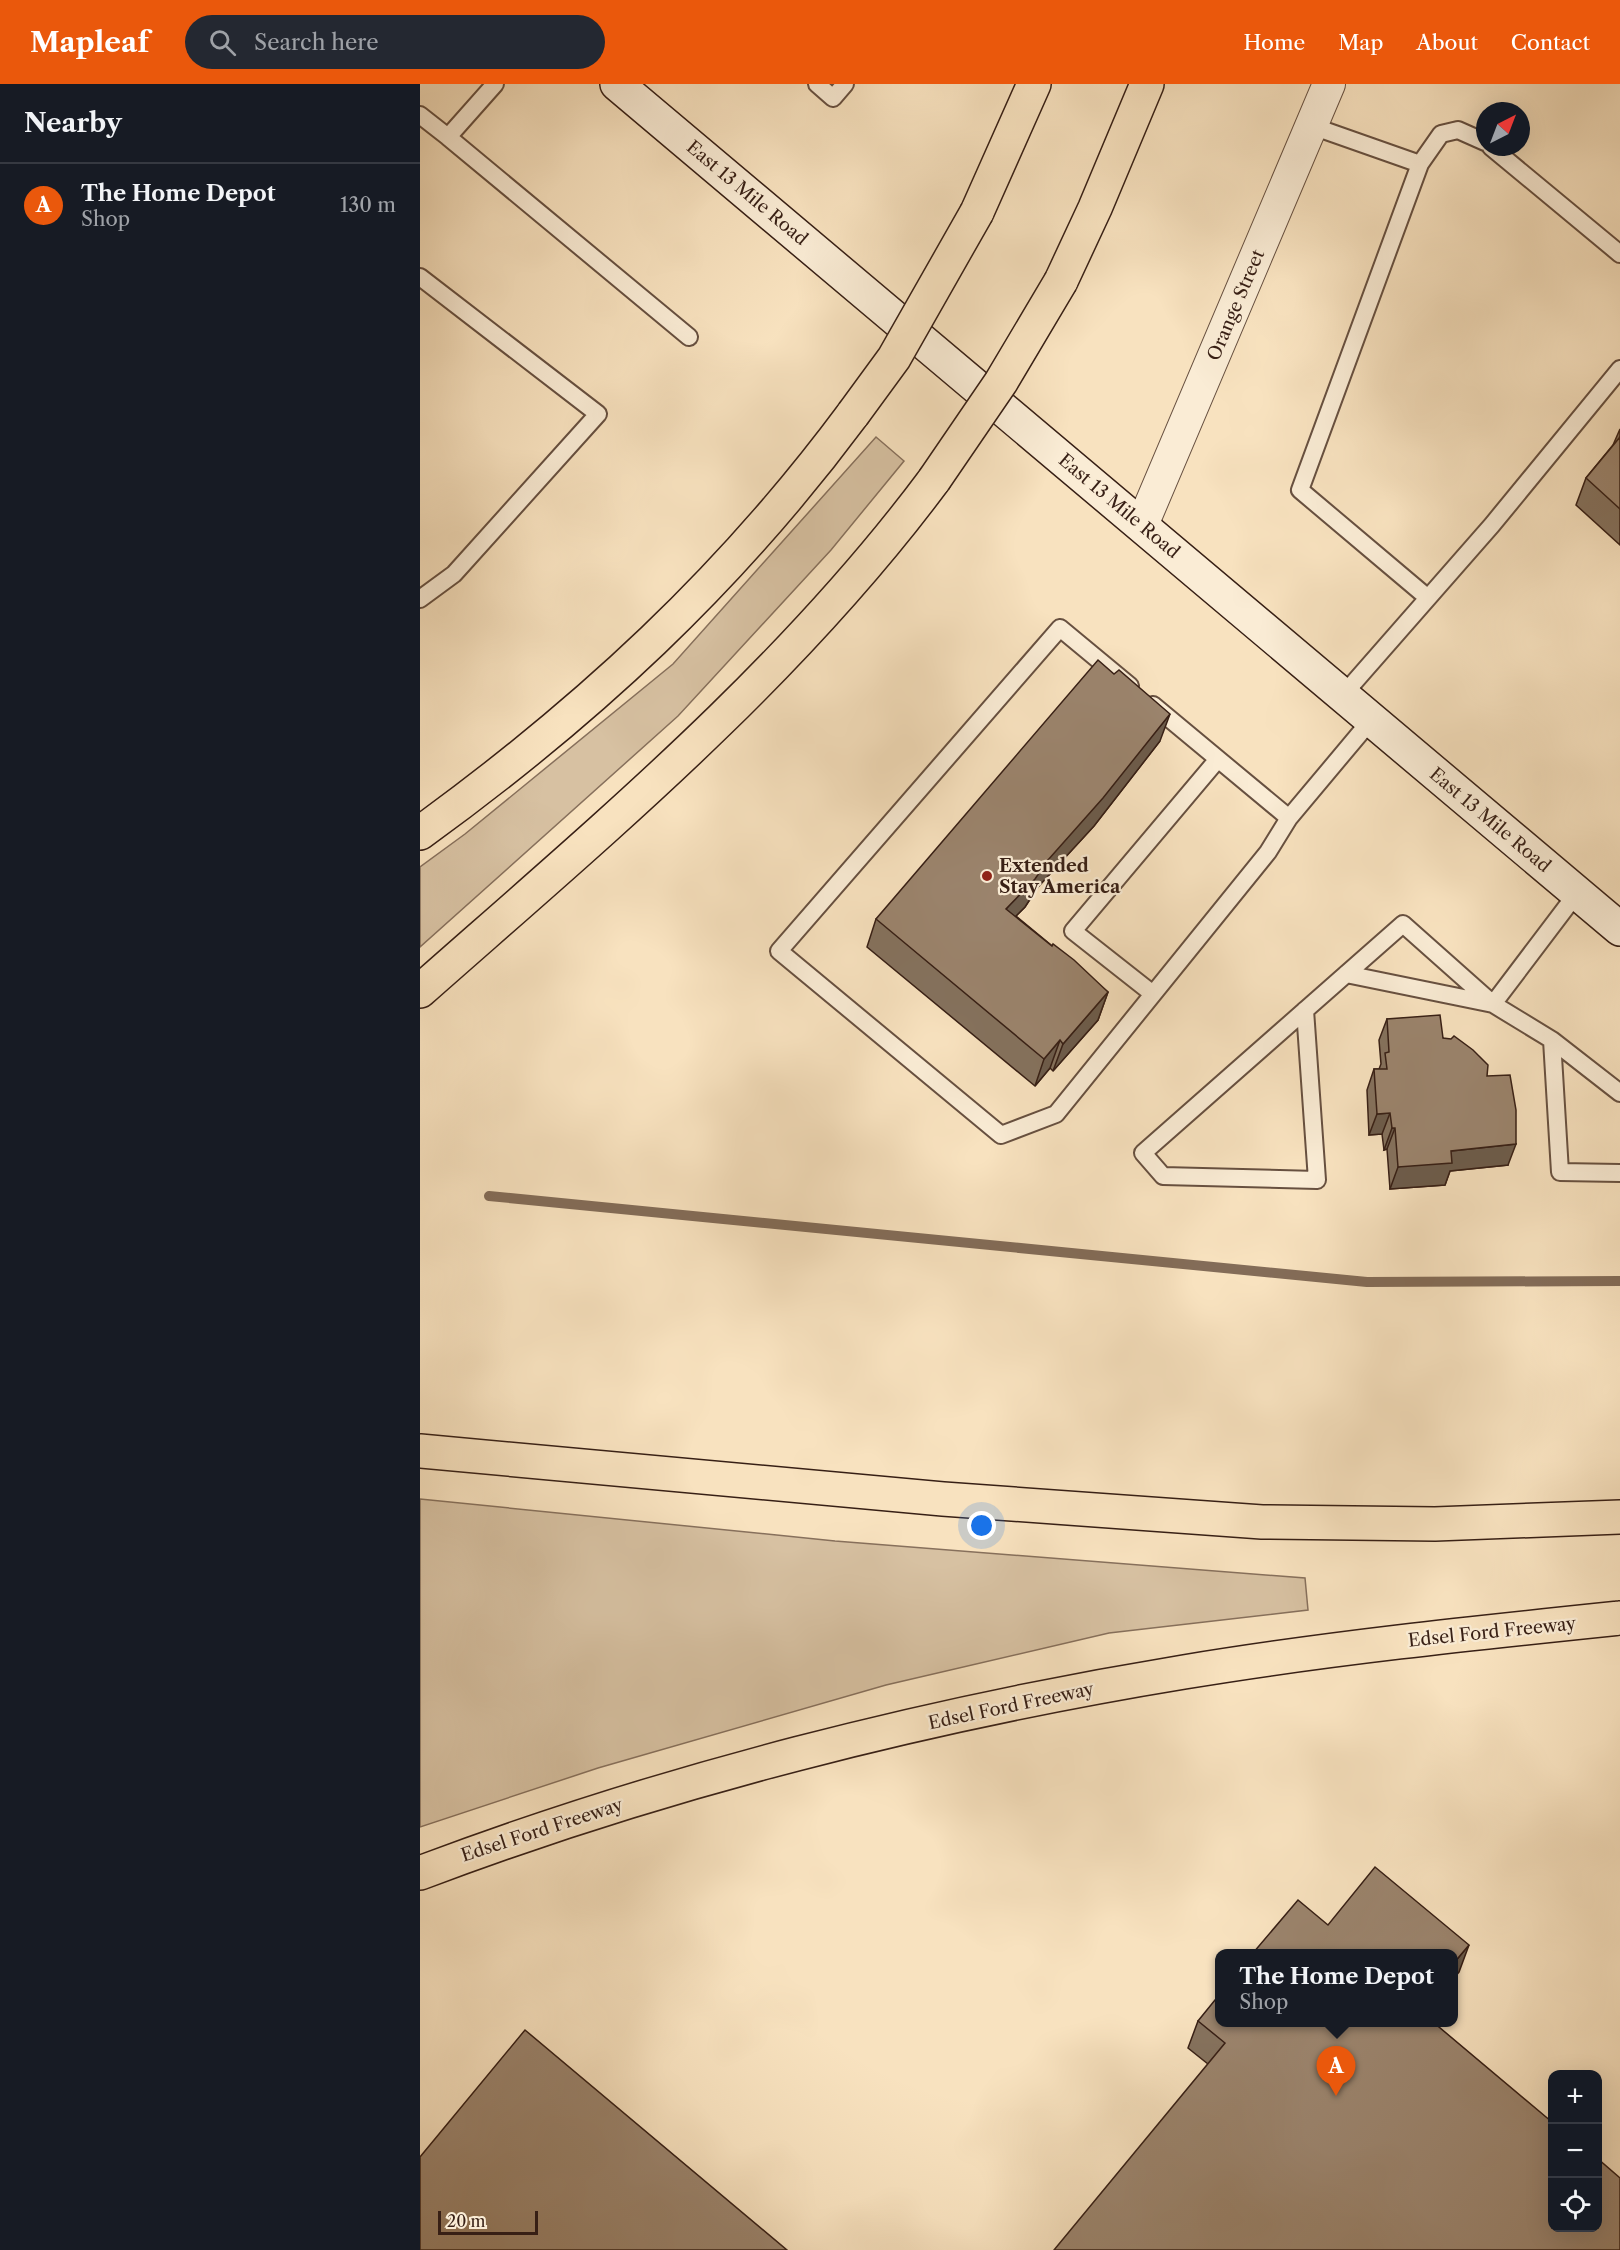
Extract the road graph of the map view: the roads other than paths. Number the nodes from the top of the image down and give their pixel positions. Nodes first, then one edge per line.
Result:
1 (495, 84) edge
2 (617, 84) edge
3 (817, 84) edge
4 (845, 84) edge
5 (1034, 84) edge
6 (1147, 84) edge
7 (1329, 84) edge
8 (420, 115) edge
9 (1312, 126) junction
10 (448, 137) junction
11 (1476, 138) edge
12 (1502, 156) edge
13 (1420, 164) junction
14 (1620, 254) edge
15 (420, 277) edge
16 (689, 337) dead end
17 (1620, 369) edge
18 (1142, 525) junction
19 (1428, 598) junction
20 (420, 599) edge
21 (1343, 695) junction
22 (1372, 719) junction
23 (1218, 759) junction
24 (1289, 818) junction
25 (420, 833) edge
26 (1577, 893) junction
27 (1620, 929) edge
28 (1346, 974) junction
29 (420, 991) edge
30 (1153, 994) junction
31 (1493, 1005) junction
32 (1305, 1010) junction
33 (1552, 1040) junction
34 (1620, 1093) edge
35 (1620, 1173) edge
36 (420, 1451) edge
37 (1620, 1517) edge
38 (1620, 1618) edge
39 (420, 1873) edge

1 - 10 lane
2 - 18 main road, East 13 Mile Road
3 - 4 lane
5 - 25 highway, bridge
6 - 29 highway, bridge
7 - 9 street, Orange Street
8 - 10 lane
9 - 13 lane
9 - 18 street, Orange Street
10 - 16 lane
11 - 13 lane
12 - 14 lane
13 - 19 lane
15 - 20 lane
17 - 19 lane
18 - 21 main road, East 13 Mile Road
19 - 21 lane
21 - 22 main road, East 13 Mile Road
22 - 24 lane
22 - 26 main road, East 13 Mile Road
23 - 24 lane
23 - 30 lane
23 - 30 lane
24 - 30 lane
26 - 27 main road, East 13 Mile Road
26 - 31 lane
28 - 31 lane
28 - 31 lane
28 - 32 lane
31 - 33 lane
32 - 32 lane
33 - 34 lane
33 - 35 lane
36 - 37 highway
38 - 39 highway, Edsel Ford Freeway

